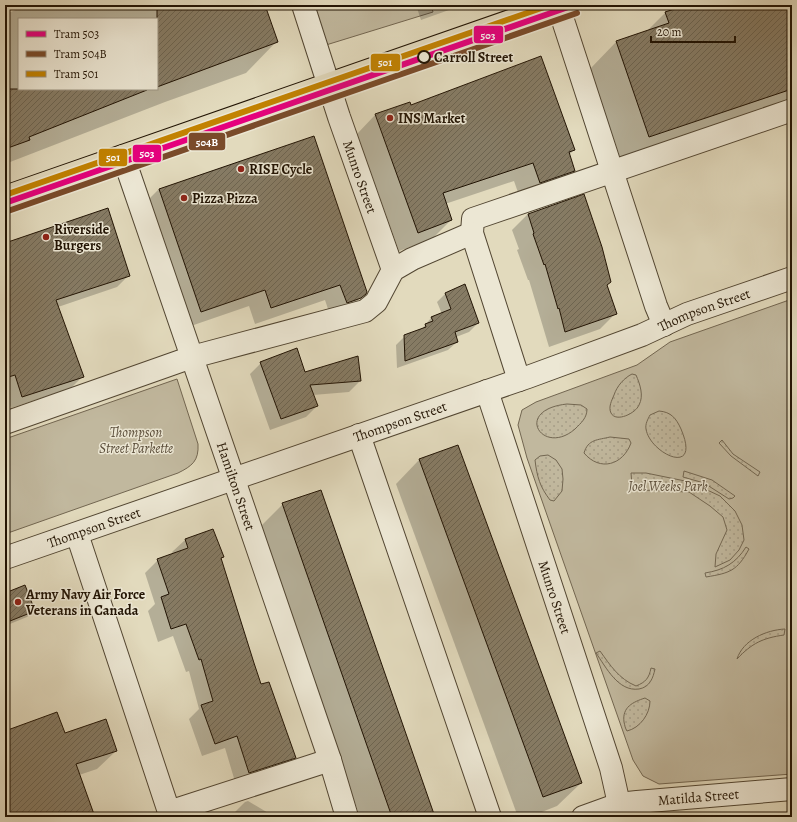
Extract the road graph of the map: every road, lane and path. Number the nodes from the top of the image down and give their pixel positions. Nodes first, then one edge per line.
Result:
1 (303, 5) edge
2 (557, 5) edge
3 (328, 83) junction
4 (792, 110) edge
5 (123, 156) junction
6 (612, 171) junction
7 (5, 197) edge
8 (472, 232) junction
9 (393, 270) junction
10 (792, 278) edge
11 (664, 325) junction
12 (192, 357) junction
13 (519, 380) junction
14 (487, 391) junction
15 (5, 423) edge
16 (359, 435) junction
17 (234, 479) junction
18 (77, 534) junction
19 (5, 558) edge
20 (330, 760) junction
21 (792, 789) edge
22 (619, 804) junction
23 (347, 817) edge
24 (490, 817) edge
25 (584, 817) edge

1 - 3 street, Munro Street
2 - 3 main road
2 - 6 street
3 - 5 main road
3 - 9 street, Munro Street
4 - 6 street
5 - 7 main road
5 - 12 street, Hamilton Street
6 - 8 street
6 - 11 street
8 - 9 street
8 - 13 street
9 - 12 street
10 - 11 street, Thompson Street
11 - 13 street, Thompson Street
12 - 15 street
12 - 17 street, Hamilton Street
13 - 14 street, Thompson Street
14 - 16 street, Thompson Street
14 - 22 street, Munro Street
16 - 17 street, Thompson Street
16 - 24 street
17 - 18 street, Thompson Street
17 - 20 street, Hamilton Street
18 - 19 street, Thompson Street
18 - 20 street
20 - 23 street, Hamilton Street
21 - 22 street, Matilda Street
22 - 25 street, Matilda Street

